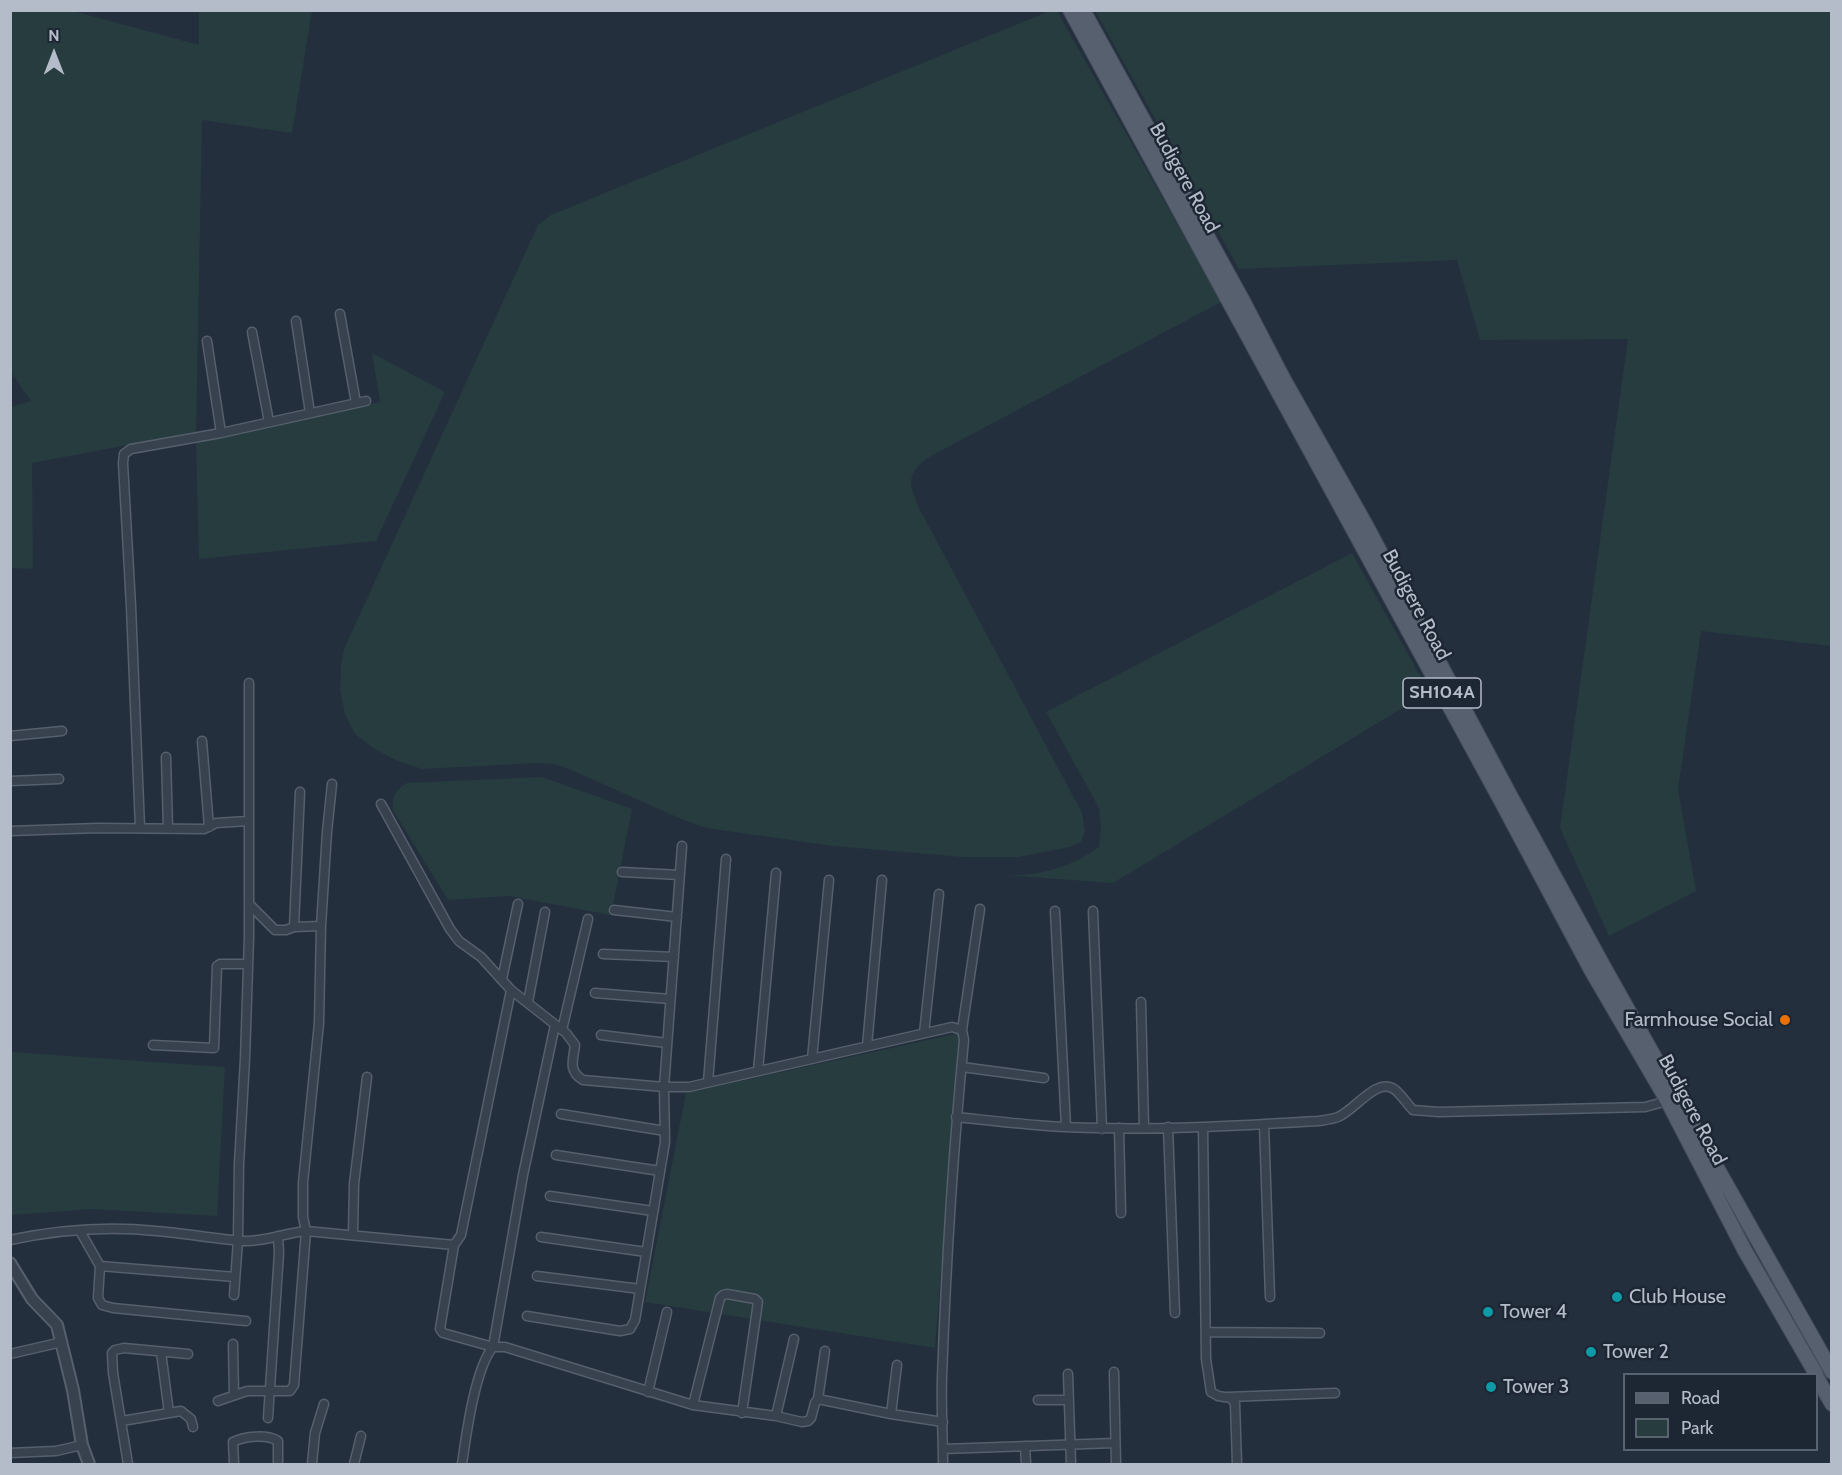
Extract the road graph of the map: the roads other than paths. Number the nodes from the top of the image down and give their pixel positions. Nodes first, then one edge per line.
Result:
1 (1070, 10) edge
2 (1083, 10) edge
3 (340, 314) dead end
4 (296, 321) dead end
5 (252, 332) dead end
6 (207, 341) dead end
7 (310, 413) junction
8 (268, 422) junction
9 (220, 433) junction
10 (249, 683) dead end
11 (62, 730) dead end
12 (10, 736) edge
13 (202, 741) dead end
14 (166, 756) dead end
15 (59, 779) dead end
16 (10, 781) edge
17 (332, 784) dead end
18 (300, 792) dead end
19 (381, 804) dead end
20 (248, 821) junction
21 (209, 827) junction
22 (140, 828) junction
23 (168, 828) junction
24 (10, 831) edge
25 (682, 846) dead end
26 (726, 859) dead end
27 (622, 872) dead end
28 (776, 873) dead end
29 (680, 875) junction
30 (829, 880) dead end
31 (882, 880) dead end
32 (939, 894) dead end
33 (249, 904) junction
34 (518, 904) dead end
35 (980, 909) dead end
36 (614, 910) dead end
37 (1056, 911) dead end
38 (1093, 911) dead end
39 (545, 912) dead end
40 (677, 917) junction
41 (588, 919) dead end
42 (321, 926) junction
43 (294, 927) junction
44 (603, 954) dead end
45 (674, 957) junction
46 (248, 964) junction
47 (502, 979) junction
48 (512, 990) junction
49 (595, 993) dead end
50 (670, 999) junction
51 (528, 1002) junction
52 (1141, 1002) dead end
53 (558, 1028) junction
54 (962, 1030) junction
55 (924, 1034) junction
56 (601, 1035) dead end
57 (667, 1043) junction
58 (153, 1045) dead end
59 (867, 1046) junction
60 (812, 1059) junction
61 (962, 1067) junction
62 (758, 1071) junction
63 (367, 1077) dead end
64 (1044, 1078) dead end
65 (708, 1083) junction
66 (664, 1087) junction
67 (1673, 1099) junction
68 (561, 1114) dead end
69 (956, 1118) junction
70 (1264, 1124) junction
71 (1066, 1127) junction
72 (1168, 1127) junction
73 (1203, 1127) junction
74 (1119, 1128) junction
75 (1144, 1128) junction
76 (1102, 1129) junction
77 (665, 1131) junction
78 (556, 1155) dead end
79 (660, 1171) junction
80 (549, 1196) dead end
81 (653, 1211) junction
82 (1121, 1213) dead end
83 (80, 1231) junction
84 (306, 1231) junction
85 (353, 1235) junction
86 (278, 1236) junction
87 (542, 1237) dead end
88 (10, 1240) edge
89 (238, 1240) junction
90 (454, 1245) junction
91 (646, 1252) junction
92 (100, 1266) junction
93 (12, 1269) edge
94 (537, 1276) dead end
95 (235, 1277) junction
96 (640, 1289) junction
97 (234, 1296) dead end
98 (1270, 1297) dead end
99 (667, 1312) dead end
100 (1175, 1313) dead end
101 (527, 1316) dead end
102 (246, 1320) dead end
103 (1206, 1332) junction
104 (1320, 1333) dead end
105 (794, 1339) dead end
106 (62, 1342) junction
107 (233, 1344) dead end
108 (493, 1347) junction
109 (825, 1351) dead end
110 (161, 1352) junction
111 (10, 1354) edge
112 (188, 1354) dead end
113 (897, 1365) dead end
114 (1114, 1372) dead end
115 (1832, 1372) edge
116 (1815, 1373) edge
117 (1068, 1374) dead end
118 (1818, 1379) edge
119 (269, 1391) junction
120 (648, 1392) junction
121 (1335, 1393) dead end
122 (234, 1395) junction
123 (1224, 1397) junction
124 (818, 1399) junction
125 (1038, 1400) dead end
126 (1069, 1400) junction
127 (218, 1401) dead end
128 (324, 1404) dead end
129 (1832, 1404) edge
130 (693, 1405) junction
131 (169, 1413) junction
132 (742, 1413) junction
133 (891, 1414) junction
134 (776, 1416) junction
135 (268, 1418) dead end
136 (122, 1421) junction
137 (943, 1422) junction
138 (193, 1427) dead end
139 (361, 1436) dead end
140 (1116, 1443) junction
141 (82, 1445) junction
142 (1071, 1445) junction
143 (1025, 1446) junction
144 (943, 1449) junction
145 (10, 1453) edge
146 (89, 1464) edge
147 (128, 1464) edge
148 (234, 1464) edge
149 (278, 1464) edge
150 (312, 1464) edge
151 (354, 1464) edge
152 (462, 1464) edge
153 (943, 1464) edge
154 (1026, 1464) edge
155 (1071, 1464) edge
156 (1116, 1464) edge
157 (1237, 1464) edge

1 - 67 main road, Budigere Road / SH104A
2 - 67 main road, Budigere Road / SH104A
3 - 7 street
4 - 7 street
5 - 8 street
6 - 9 street
7 - 8 street
8 - 9 street
9 - 22 street
10 - 20 street
11 - 12 street
13 - 21 street
14 - 23 street
15 - 16 street
17 - 42 street
18 - 43 street
19 - 47 street
20 - 21 street
20 - 33 street
21 - 23 street
22 - 23 street
22 - 24 street
25 - 29 street
26 - 65 street
27 - 29 street
28 - 62 street
29 - 40 street
30 - 60 street
31 - 59 street
32 - 55 street
33 - 43 street
33 - 46 street
34 - 47 street
35 - 54 street
36 - 40 street
37 - 71 street
38 - 76 street
39 - 51 street
40 - 45 street
41 - 53 street
42 - 43 street
42 - 84 street
44 - 45 street
45 - 50 street
46 - 58 street
46 - 89 street
47 - 48 street
48 - 51 street
48 - 90 street
49 - 50 street
50 - 57 street
51 - 53 street
52 - 75 street
53 - 66 street
53 - 108 street
54 - 55 street
54 - 61 street
55 - 59 street
56 - 57 street
57 - 66 street
59 - 60 street
60 - 62 street
61 - 64 street
61 - 69 street
62 - 65 street
63 - 85 street
65 - 66 street
66 - 77 street
67 - 70 street
67 - 115 main road, Budigere Road / SH104A
67 - 116 main road, Budigere Road / SH104A
68 - 77 street
69 - 71 street
69 - 137 street
70 - 73 street
70 - 98 street
71 - 76 street
72 - 73 street
72 - 75 street
72 - 100 street
73 - 103 street
74 - 75 street
74 - 76 street
74 - 82 street
77 - 79 street
78 - 79 street
79 - 81 street
80 - 81 street
81 - 91 street
83 - 88 street
83 - 89 street
83 - 92 street
84 - 85 street
84 - 86 street
84 - 119 street
85 - 90 street
86 - 89 street
86 - 119 street
87 - 91 street
89 - 95 street
90 - 108 street
91 - 96 street
92 - 95 street
92 - 102 street
93 - 106 street
94 - 96 street
95 - 97 street
96 - 101 street
99 - 120 street
103 - 104 street
103 - 123 street
105 - 134 street
106 - 111 street
106 - 141 street
107 - 122 street
108 - 120 street
108 - 152 street
109 - 124 street
110 - 112 street
110 - 131 street
110 - 136 street
113 - 133 street
114 - 140 street
117 - 126 street
118 - 129 main road, Budigere Road / SH104A
119 - 122 street
119 - 135 street
120 - 130 street
121 - 123 street
122 - 127 street
123 - 157 street
124 - 133 street
124 - 134 street
125 - 126 street
126 - 142 street
128 - 150 street
130 - 132 street
130 - 132 street
131 - 136 street
131 - 138 street
132 - 134 street
133 - 137 street
136 - 147 street
137 - 144 street
139 - 151 street
140 - 142 street
140 - 156 street
141 - 145 street
141 - 146 street
142 - 143 street
142 - 155 street
143 - 144 street
143 - 154 street
144 - 153 street
148 - 149 street

